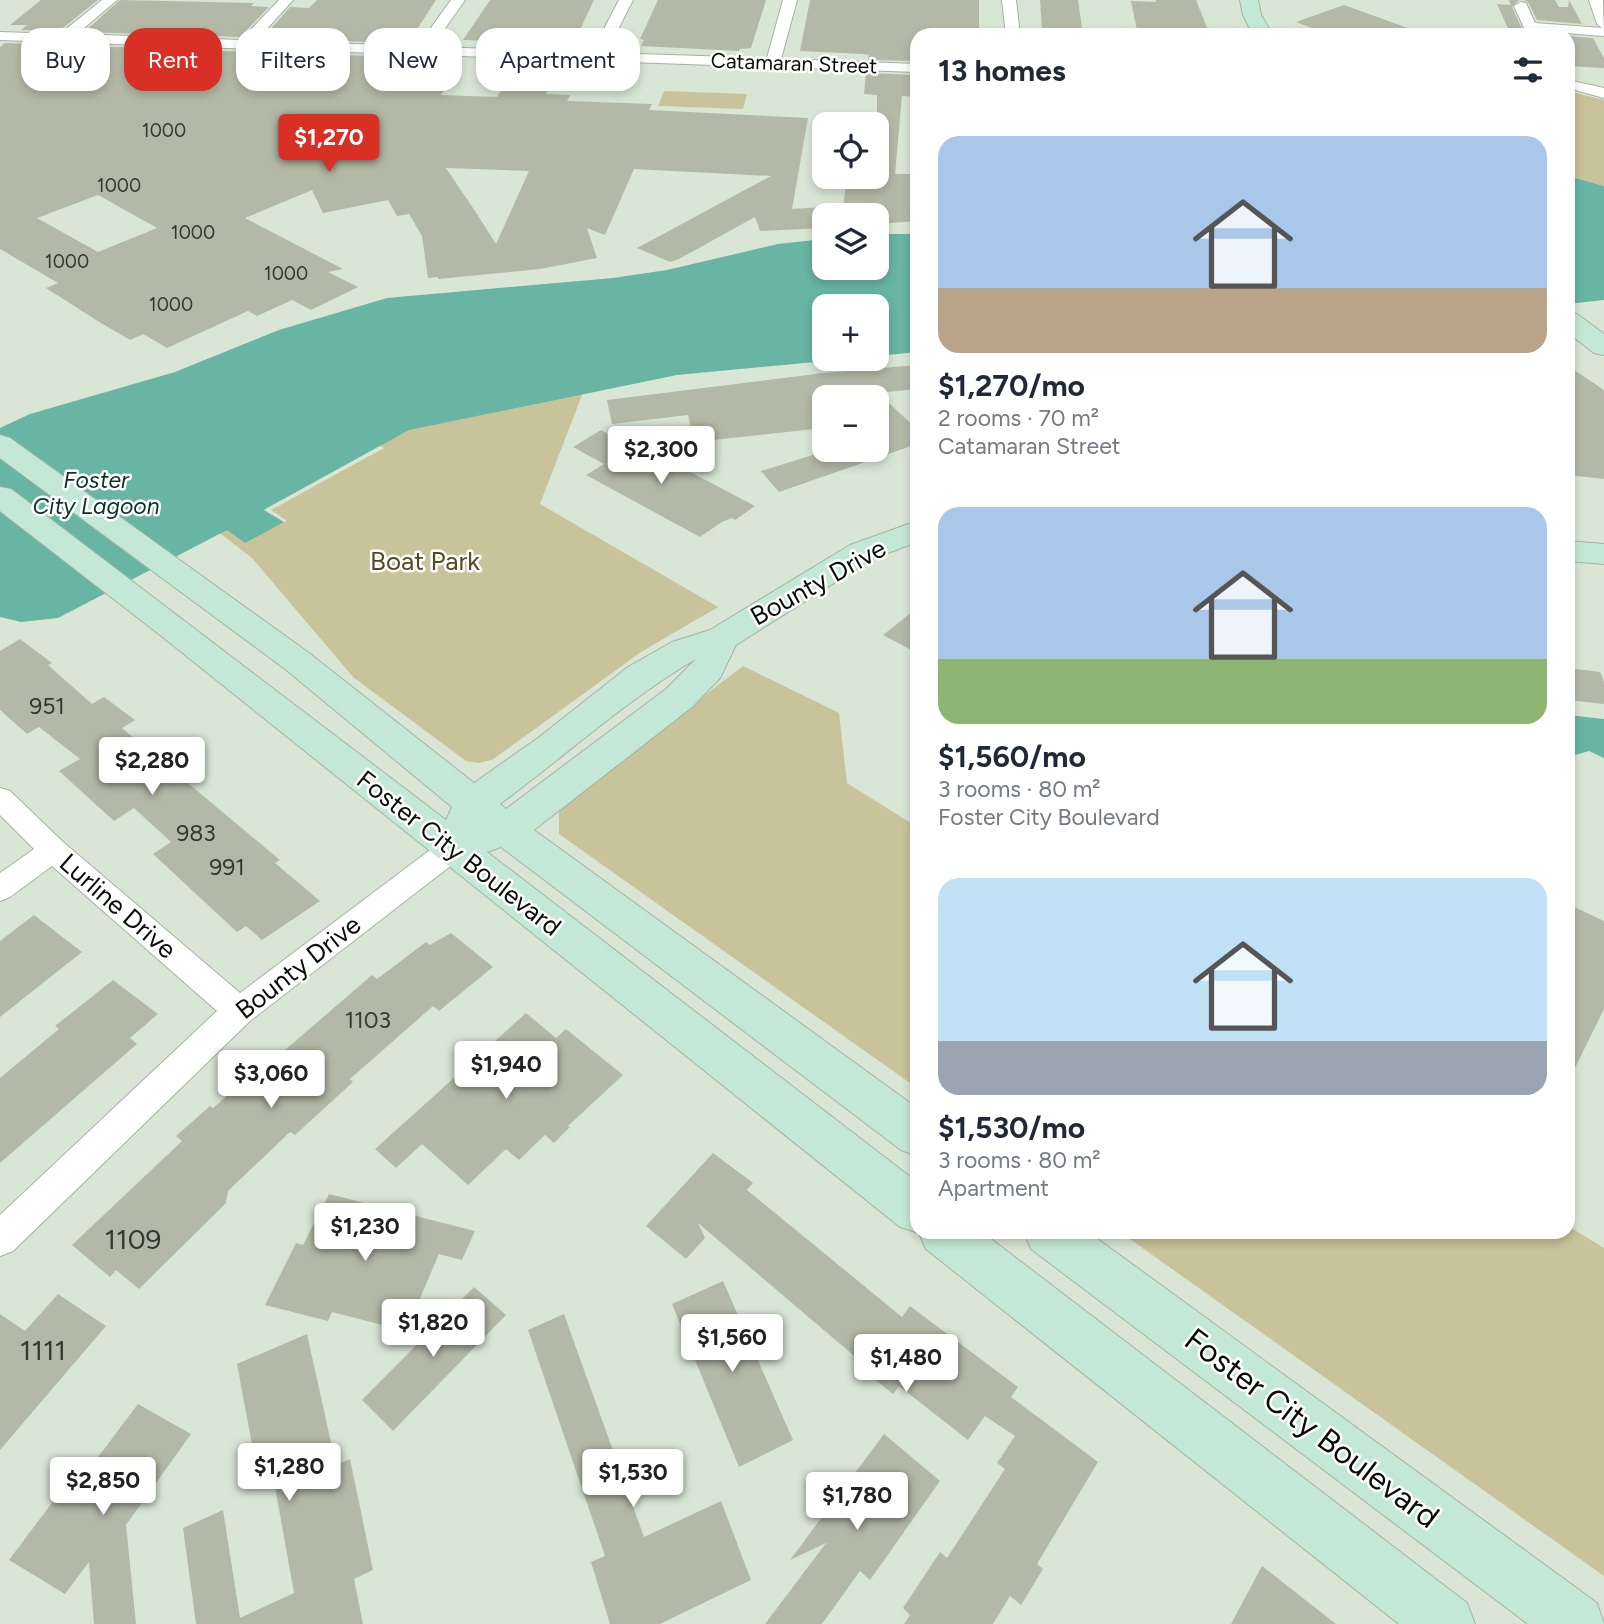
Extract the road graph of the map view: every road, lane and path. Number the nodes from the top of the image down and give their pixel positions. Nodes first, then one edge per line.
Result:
1 (110, 0) edge
2 (286, 0) edge
3 (458, 0) edge
4 (626, 0) edge
5 (790, 0) edge
6 (1009, 0) edge
7 (1249, 0) edge
8 (1596, 0) edge
9 (1521, 6) dead end
10 (1604, 24) edge
11 (76, 28) edge
12 (260, 28) edge
13 (438, 28) edge
14 (612, 28) edge
15 (1012, 28) edge
16 (1259, 28) edge
17 (1531, 28) edge
18 (1575, 32) edge
19 (1604, 32) edge
20 (0, 36) edge
21 (21, 37) edge
22 (110, 40) edge
23 (236, 44) edge
24 (640, 58) edge
25 (773, 63) junction
26 (910, 68) edge
27 (1575, 86) edge
28 (1604, 93) edge
29 (1575, 311) edge
30 (1601, 334) edge
31 (0, 444) edge
32 (0, 496) edge
33 (910, 534) edge
34 (1575, 552) edge
35 (1604, 554) edge
36 (722, 638) junction
37 (0, 798) edge
38 (473, 803) junction
39 (506, 830) junction
40 (452, 849) junction
41 (53, 850) junction
42 (0, 888) edge
43 (239, 1011) junction
44 (910, 1130) edge
45 (910, 1206) edge
46 (0, 1239) edge
47 (952, 1239) edge
48 (1057, 1239) edge
49 (1446, 1624) edge
50 (1576, 1624) edge

1 - 11 street
2 - 12 street
3 - 13 street
4 - 14 street
5 - 25 street
6 - 15 street
7 - 16 main road
8 - 10 street
9 - 17 street
18 - 19 street
20 - 21 street, Catamaran Street
22 - 23 street, Catamaran Street
24 - 25 street, Catamaran Street
25 - 26 street, Catamaran Street
27 - 28 street
29 - 30 main road
31 - 38 main road, Foster City Boulevard
32 - 40 main road, Foster City Boulevard
33 - 36 main road, Bounty Drive
34 - 35 main road
36 - 38 main road, Bounty Drive
36 - 39 main road, Bounty Drive
37 - 41 street, Lurline Drive
38 - 39 main road, Foster City Boulevard
38 - 40 main road, Bounty Drive
39 - 40 main road, Bounty Drive
39 - 44 main road, Foster City Boulevard
40 - 43 street, Bounty Drive
40 - 45 main road, Foster City Boulevard
41 - 42 street
41 - 43 street, Lurline Drive
43 - 46 street, Bounty Drive
47 - 49 main road
48 - 50 main road, Foster City Boulevard

